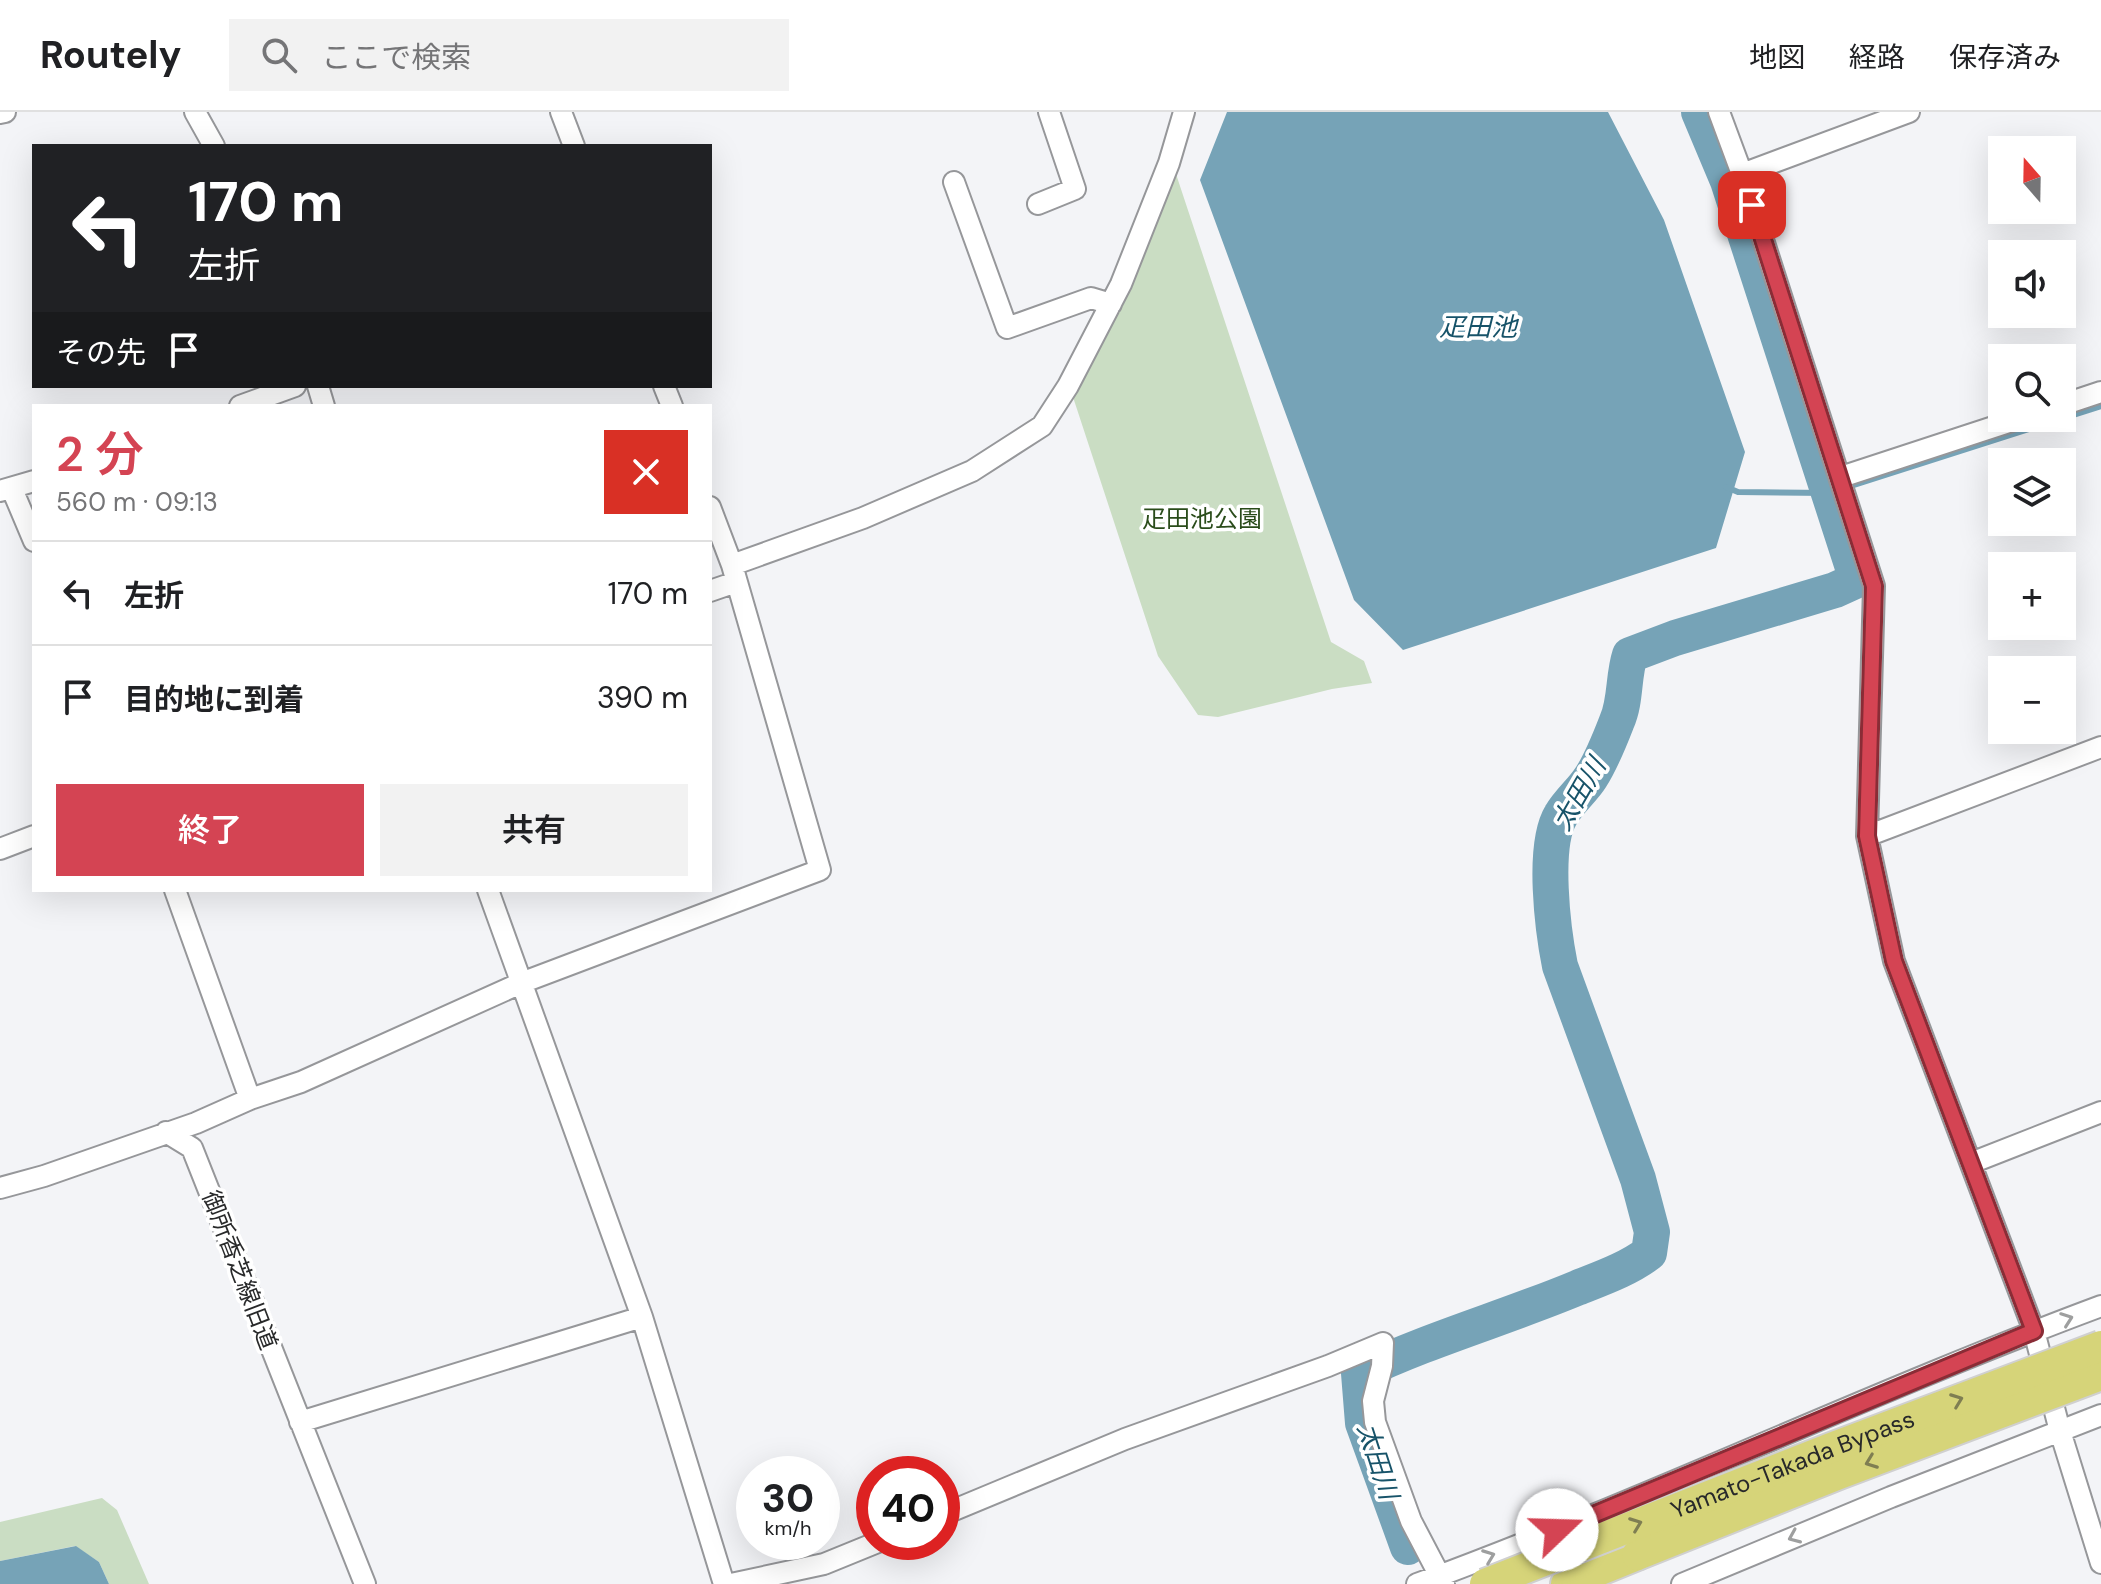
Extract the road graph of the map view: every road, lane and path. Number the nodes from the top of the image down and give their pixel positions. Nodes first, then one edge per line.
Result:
1 (195, 112) edge
2 (561, 112) edge
3 (1049, 112) edge
4 (1184, 112) edge
5 (1719, 112) edge
6 (1909, 112) edge
7 (213, 144) edge
8 (573, 144) edge
9 (1742, 174) junction
10 (954, 182) dead end
11 (1038, 204) dead end
12 (1111, 304) junction
13 (290, 388) edge
14 (2101, 392) edge
15 (2076, 400) edge
16 (246, 404) edge
17 (1988, 429) edge
18 (1841, 477) junction
19 (32, 482) edge
20 (6, 490) edge
21 (712, 512) edge
22 (32, 537) edge
23 (734, 573) junction
24 (712, 590) edge
25 (2101, 747) edge
26 (1867, 836) junction
27 (32, 837) edge
28 (0, 849) edge
29 (176, 892) edge
30 (489, 892) edge
31 (521, 983) junction
32 (250, 1099) junction
33 (2101, 1112) edge
34 (166, 1132) junction
35 (1971, 1163) junction
36 (0, 1188) edge
37 (2101, 1306) edge
38 (642, 1317) junction
39 (2034, 1331) junction
40 (2101, 1346) edge
41 (2101, 1375) edge
42 (2101, 1415) edge
43 (300, 1422) junction
44 (2060, 1431) junction
45 (960, 1508) edge
46 (856, 1551) edge
47 (1637, 1555) junction
48 (2101, 1563) edge
49 (1442, 1580) edge
50 (365, 1584) edge
51 (724, 1584) edge
52 (731, 1584) edge
53 (1417, 1584) edge
54 (1485, 1584) edge
55 (1566, 1584) edge
56 (1587, 1584) edge
57 (1682, 1584) edge

1 - 7 street
2 - 8 street
3 - 11 street
4 - 12 street
5 - 9 street
6 - 9 street
9 - 18 street
10 - 12 street
12 - 23 street
13 - 16 street
14 - 15 street
17 - 18 street
18 - 26 street
19 - 20 street
20 - 22 street
21 - 23 street
23 - 24 street
23 - 31 street
25 - 26 street
26 - 35 street
27 - 28 street
29 - 32 street
30 - 31 street
31 - 32 street
31 - 38 street
32 - 34 street
33 - 35 street
34 - 36 street
34 - 43 street, 御所香芝線旧道
35 - 39 street
39 -> 37 street
38 - 43 street
38 - 51 street
39 - 44 street
49 -> 39 street
54 -> 40 highway, Yamato-Takada Bypass, bridge
41 -> 47 highway, Yamato-Takada Bypass, bridge
42 - 44 street
43 - 50 street, 御所香芝線旧道
44 - 48 street
44 -> 57 street
45 - 49 street
46 - 52 street
47 - 55 highway
47 - 56 highway
49 - 53 street

